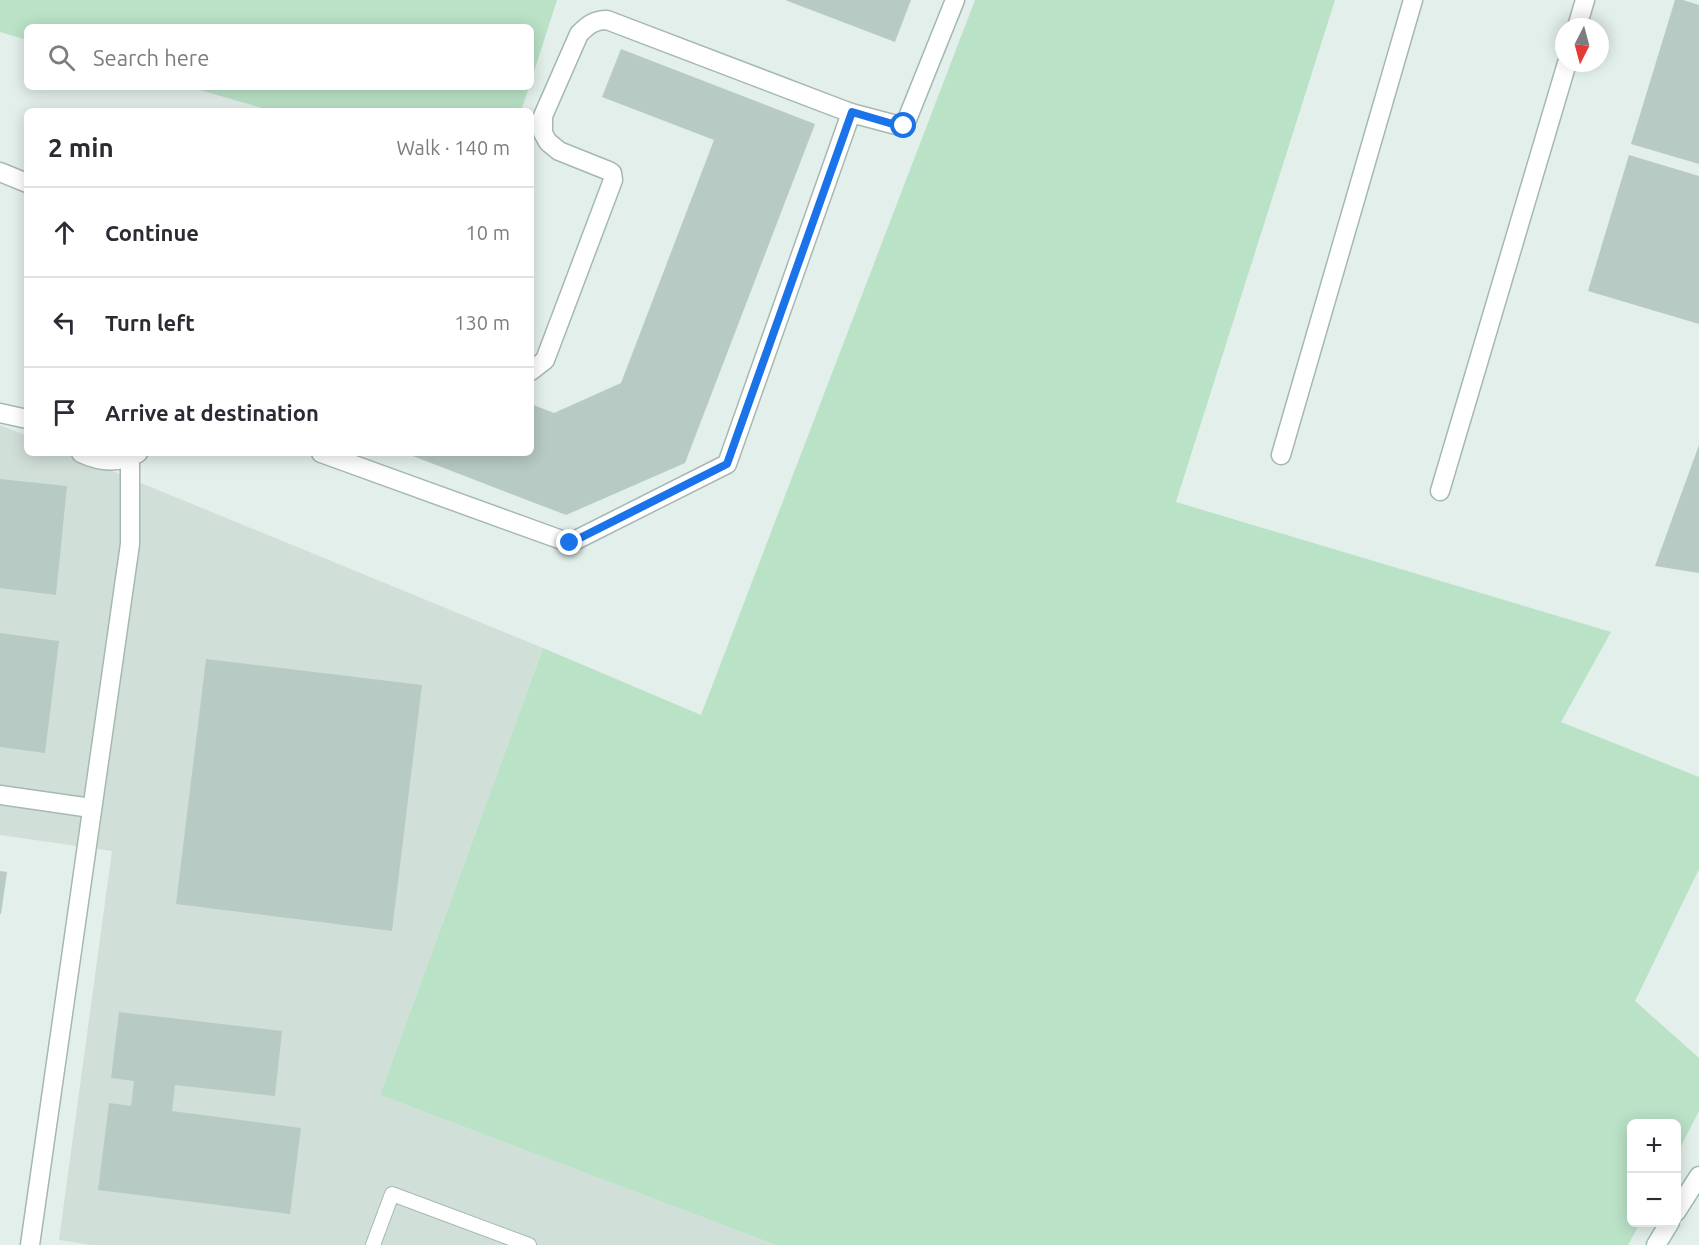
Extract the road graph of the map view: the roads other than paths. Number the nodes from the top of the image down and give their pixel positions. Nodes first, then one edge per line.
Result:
1 (955, 0) edge
2 (1413, 0) edge
3 (1585, 0) edge
4 (1580, 18) edge
5 (1564, 72) edge
6 (852, 112) junction
7 (0, 172) edge
8 (24, 182) edge
9 (534, 369) edge
10 (0, 413) edge
11 (24, 418) edge
12 (1281, 455) dead end
13 (87, 456) edge
14 (130, 456) edge
15 (134, 456) edge
16 (329, 456) edge
17 (1440, 491) dead end
18 (0, 795) edge
19 (92, 808) junction
20 (1696, 1188) edge
21 (1681, 1207) edge
22 (1667, 1227) edge
23 (30, 1245) edge
24 (373, 1245) edge
25 (529, 1245) edge
26 (1656, 1245) edge

1 - 6 street
2 - 12 street
3 - 4 street
5 - 17 street
6 - 9 street
6 - 16 street
7 - 8 street
10 - 11 street
13 - 14 street
15 - 19 street
18 - 19 street
19 - 23 street
20 - 21 street
22 - 26 street
24 - 25 lane

